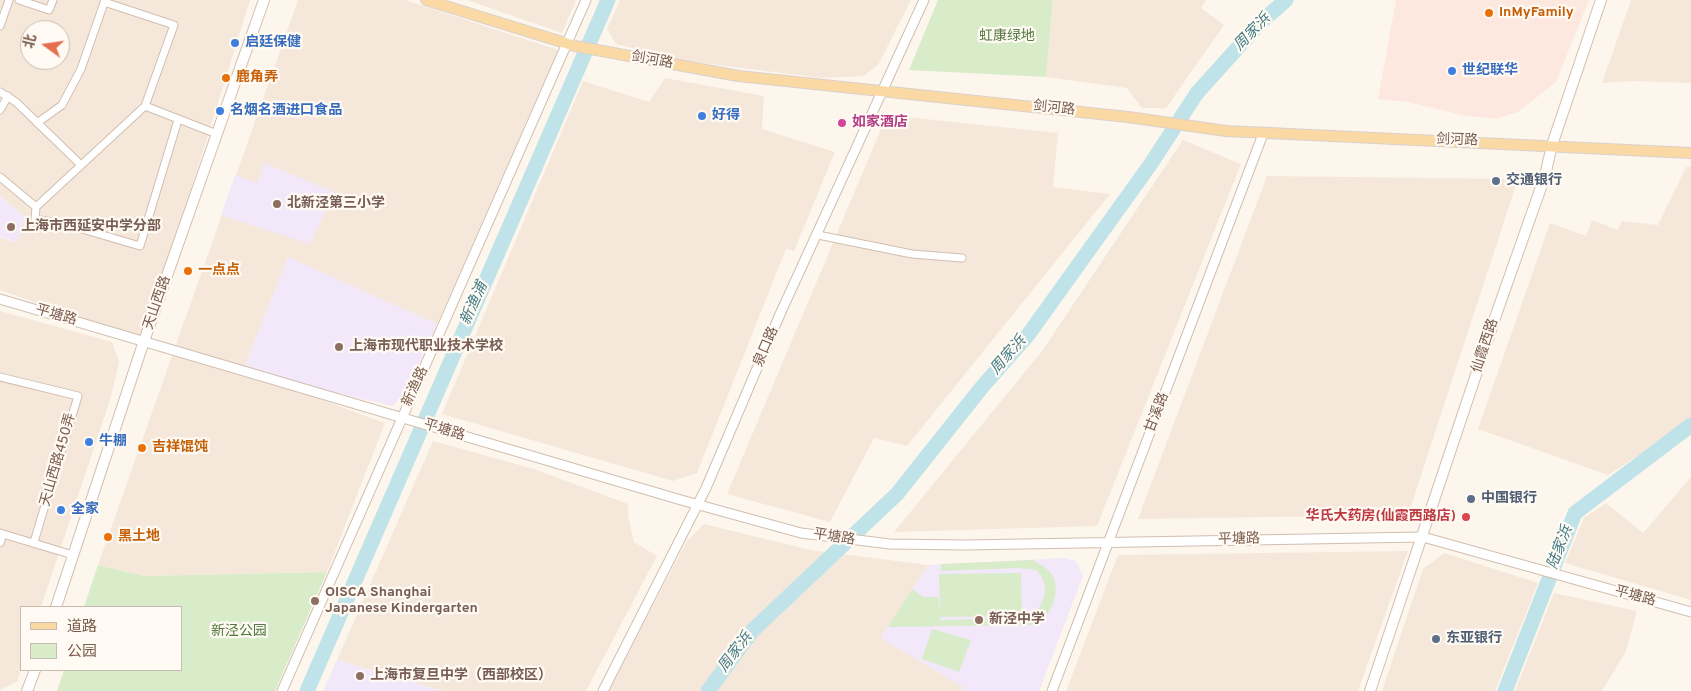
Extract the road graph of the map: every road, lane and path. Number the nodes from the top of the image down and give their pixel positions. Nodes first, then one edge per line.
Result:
1 (9, 0) edge
2 (19, 0) edge
3 (53, 0) edge
4 (264, 0) edge
5 (426, 0) edge
6 (586, 0) edge
7 (924, 0) edge
8 (1601, 0) edge
9 (104, 1) edge
10 (0, 26) edge
11 (567, 44) junction
12 (882, 90) junction
13 (0, 92) edge
14 (8, 96) junction
15 (145, 106) junction
16 (0, 110) edge
17 (178, 120) junction
18 (37, 122) junction
19 (217, 134) junction
20 (1263, 134) junction
21 (1552, 145) junction
22 (1691, 153) edge
23 (81, 165) junction
24 (0, 177) edge
25 (36, 207) junction
26 (818, 235) junction
27 (962, 258) dead end
28 (0, 299) edge
29 (144, 341) junction
30 (0, 377) edge
31 (401, 418) junction
32 (698, 504) junction
33 (2, 533) edge
34 (1422, 536) junction
35 (34, 542) junction
36 (1109, 542) junction
37 (0, 543) edge
38 (73, 555) junction
39 (56, 606) edge
40 (1691, 612) edge
41 (35, 671) edge
42 (28, 691) edge
43 (282, 691) edge
44 (603, 691) edge
45 (1052, 691) edge
46 (1370, 691) edge

1 - 10 street
2 - 3 street
4 - 19 main road, 天山西路
5 - 11 main road, 剑河路
6 - 11 street, 新渔路
7 - 12 street, 泉口路
8 - 21 main road, 仙霞西路
9 - 15 street
9 - 18 street
11 - 12 main road, 剑河路
11 - 31 street, 新渔路
12 - 20 main road, 剑河路
12 - 26 street, 泉口路
13 - 14 street
14 - 16 street
14 - 18 street
15 - 17 street
15 - 23 street
17 - 19 street
17 - 25 street
18 - 23 street
19 - 29 main road, 天山西路
20 - 21 main road, 剑河路
20 - 36 street, 甘溪路
21 - 22 main road, 剑河路
21 - 34 main road, 仙霞西路
23 - 25 street
24 - 25 street
26 - 27 street
26 - 32 street, 泉口路
28 - 29 street, 平塘路
29 - 31 street, 平塘路
29 - 38 main road, 天山西路
30 - 35 street, 天山西路450弄
31 - 32 street, 平塘路
31 - 43 street, 新渔路
32 - 36 street, 平塘路
32 - 44 street, 泉口路
33 - 35 street
33 - 37 street
34 - 36 street, 平塘路
34 - 40 street, 平塘路
34 - 46 main road, 仙霞西路
35 - 38 street
36 - 45 street, 甘溪路
38 - 39 main road, 天山西路
41 - 42 main road

